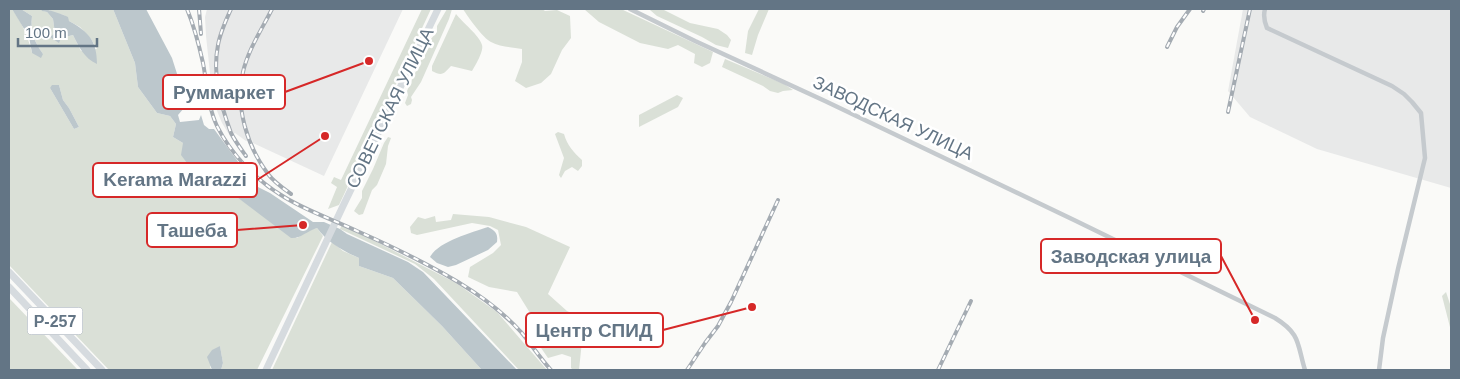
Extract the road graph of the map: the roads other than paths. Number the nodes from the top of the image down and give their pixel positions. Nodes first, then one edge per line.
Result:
1 (438, 9) edge
2 (630, 9) edge
3 (1264, 9) edge
4 (9, 272) edge
5 (9, 287) edge
6 (88, 370) edge
7 (102, 370) edge
8 (266, 370) edge
9 (1306, 370) edge
10 (1379, 370) edge

1 - 8 main road, СОВЕТСКАЯ УЛИЦА
2 - 9 street, ЗАВОДСКАЯ УЛИЦА
3 - 10 street
4 - 7 main road, Р-257
5 - 6 main road, Р-257

